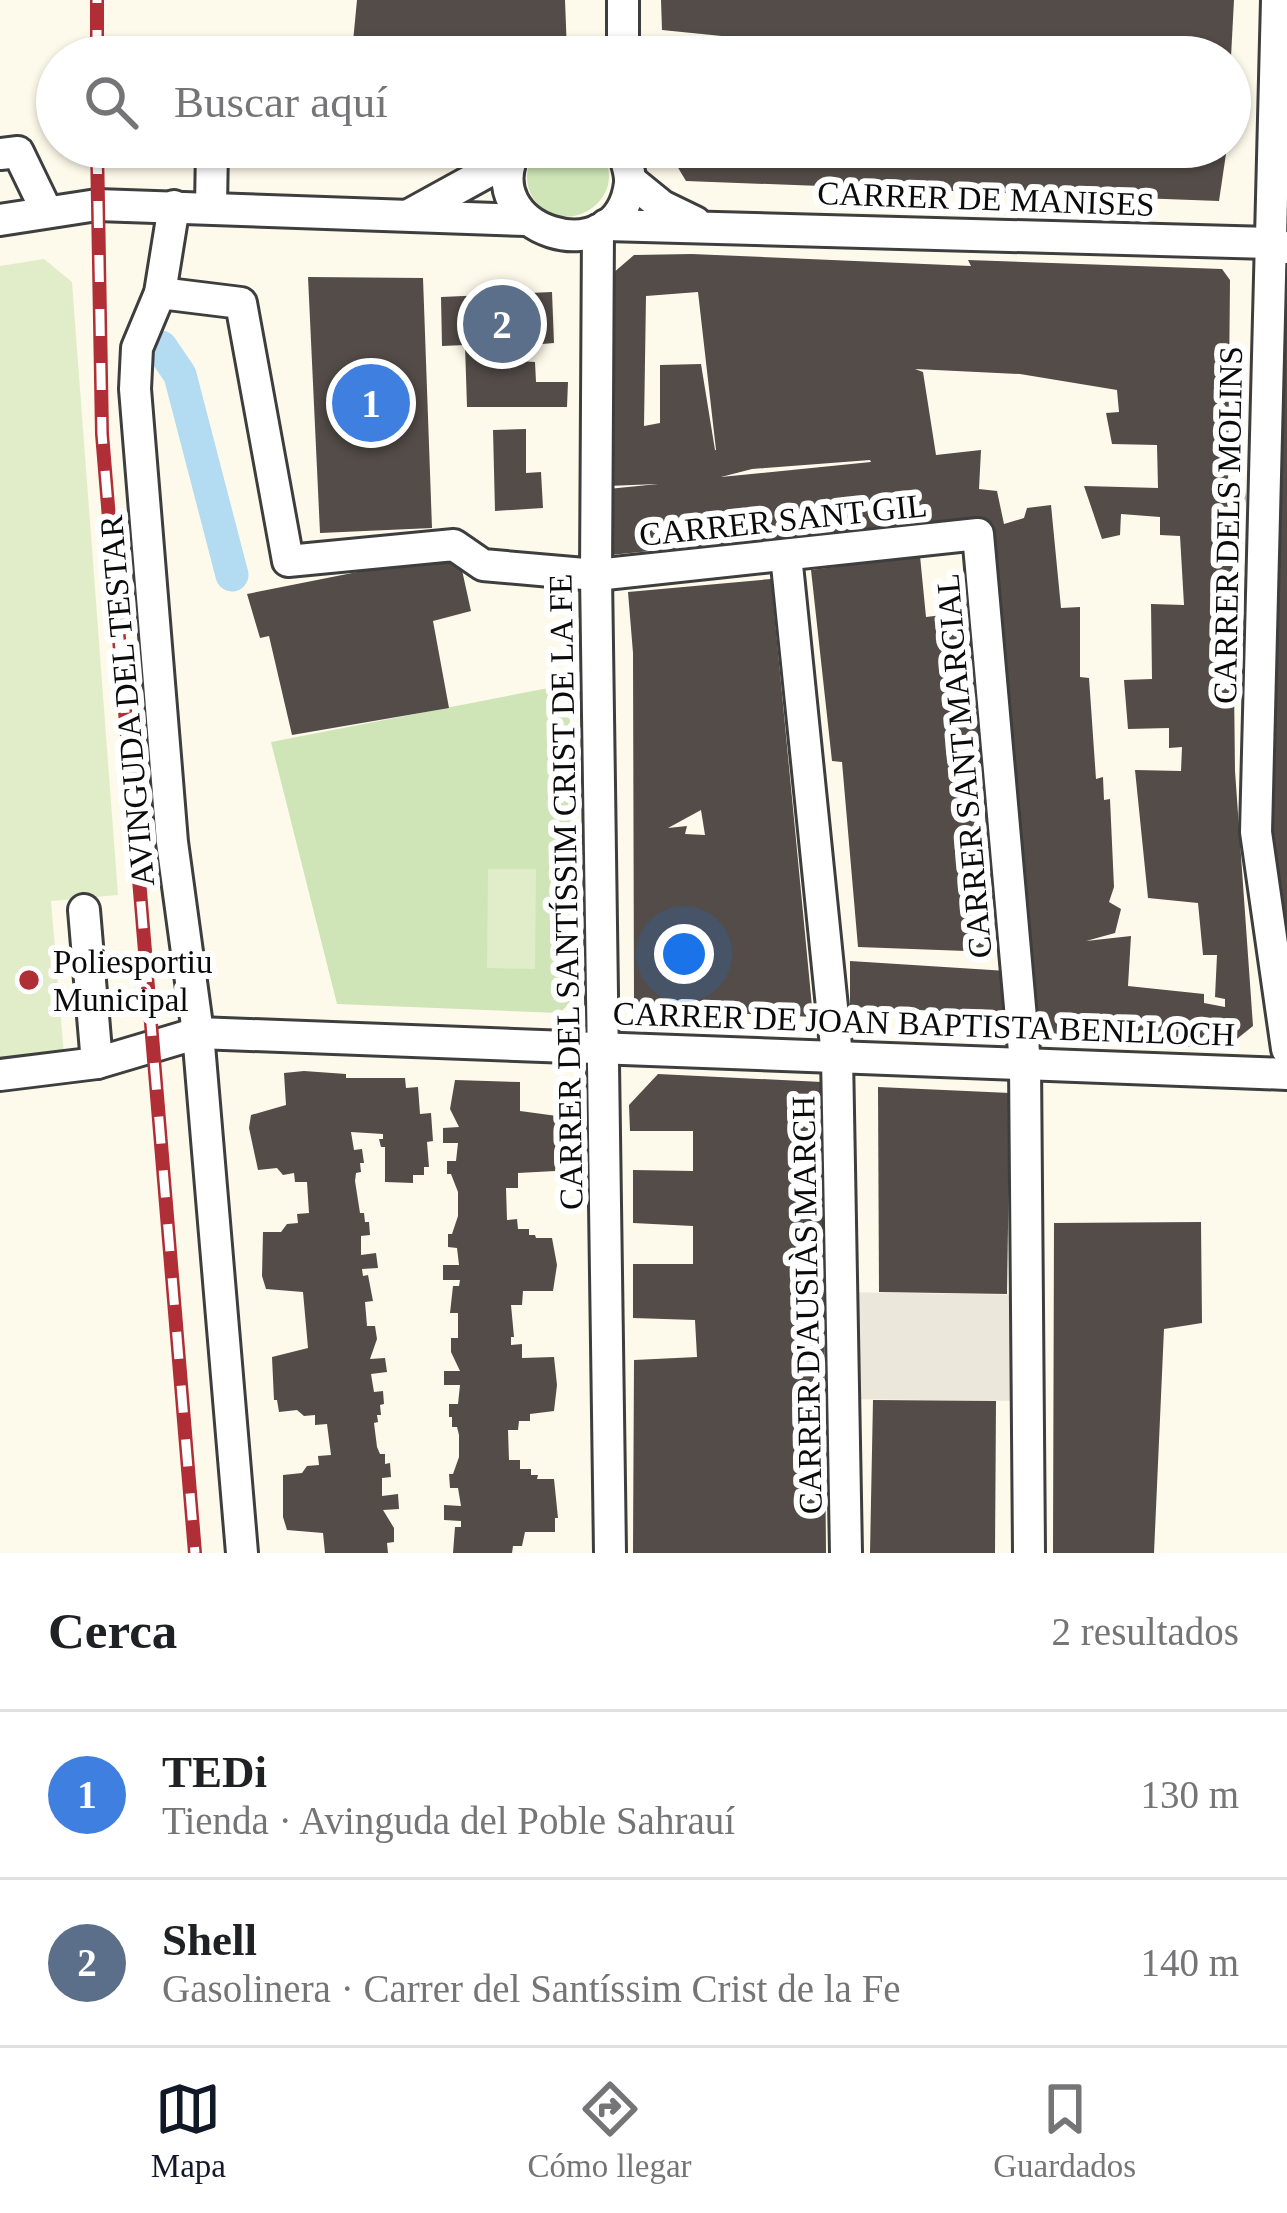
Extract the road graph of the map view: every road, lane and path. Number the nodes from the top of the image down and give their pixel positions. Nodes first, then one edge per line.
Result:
1 (1277, 0) edge
2 (9, 153) edge
3 (212, 168) edge
4 (489, 168) edge
5 (512, 168) edge
6 (627, 168) edge
7 (630, 180) junction
8 (173, 206) junction
9 (211, 208) junction
10 (47, 212) junction
11 (404, 218) junction
12 (0, 220) edge
13 (526, 220) junction
14 (701, 225) junction
15 (602, 227) junction
16 (1278, 245) edge
17 (160, 293) junction
18 (979, 534) joint
19 (787, 555) junction
20 (596, 575) junction
21 (85, 910) dead end
22 (198, 1033) junction
23 (603, 1046) junction
24 (1287, 1049) edge
25 (837, 1056) junction
26 (97, 1063) junction
27 (1025, 1063) junction
28 (1287, 1074) edge
29 (0, 1075) edge
30 (242, 1553) edge
31 (610, 1553) edge
32 (846, 1553) edge
33 (1029, 1553) edge

1 - 16 street, CARRER DELS MOLINS
2 - 10 street
3 - 9 street
4 - 11 street
5 - 13 street
6 - 7 street
7 - 14 street, CARRER DE MANISES
7 - 15 street
8 - 9 street, CARRER DE MANISES
8 - 10 street, CARRER DE MANISES
8 - 17 street, AVINGUDA DEL TESTAR
9 - 11 street, CARRER DE MANISES
10 - 12 street
11 - 13 street, CARRER DE MANISES
13 - 15 street, CARRER DE MANISES
14 - 15 street, CARRER DE MANISES
14 - 16 street, CARRER DE MANISES
15 - 20 street, CARRER DEL SANTÍSSIM CRIST DE LA FE
16 - 24 street, CARRER DELS MOLINS
17 - 20 street, CARRER SANT GIL
17 - 22 street, AVINGUDA DEL TESTAR
18 - 19 street, CARRER SANT GIL
18 - 27 street, CARRER SANT MARCIAL
19 - 20 street, CARRER SANT GIL
19 - 25 street, CARRER D'AUSIÀS MARCH
20 - 23 street, CARRER DEL SANTÍSSIM CRIST DE LA FE
21 - 26 street
22 - 23 street, CARRER DE JOAN BAPTISTA BENLLOCH
22 - 26 street, CARRER DE JOAN BAPTISTA BENLLOCH
22 - 30 street, AVINGUDA DEL TESTAR
23 - 25 street, CARRER DE JOAN BAPTISTA BENLLOCH
23 - 31 street, CARRER DEL SANTÍSSIM CRIST DE LA FE
25 - 27 street, CARRER DE JOAN BAPTISTA BENLLOCH
25 - 32 street, CARRER D'AUSIÀS MARCH
26 - 29 street, CARRER DE JOAN BAPTISTA BENLLOCH
27 - 28 street, CARRER DE JOAN BAPTISTA BENLLOCH
27 - 33 street, CARRER SANT MARCIAL

